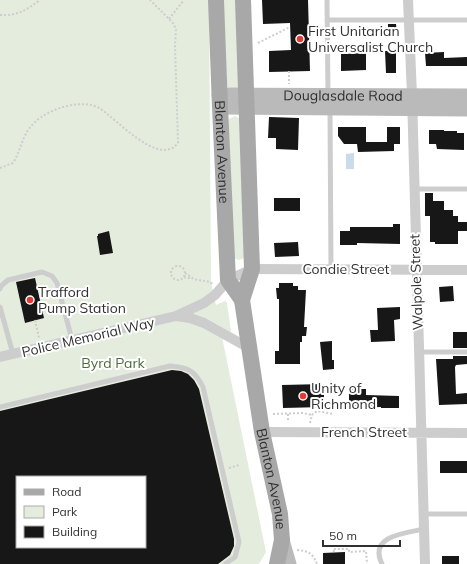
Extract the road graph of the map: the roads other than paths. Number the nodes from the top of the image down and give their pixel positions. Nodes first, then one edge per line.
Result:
1 (216, 0) edge
2 (243, 0) edge
3 (327, 0) edge
4 (408, 0) edge
5 (327, 20) junction
6 (467, 20) edge
7 (408, 21) junction
8 (467, 96) edge
9 (220, 101) junction
10 (246, 101) junction
11 (329, 102) junction
12 (412, 102) junction
13 (467, 109) edge
14 (413, 188) junction
15 (467, 189) edge
16 (252, 269) junction
17 (331, 269) junction
18 (416, 270) junction
19 (467, 270) edge
20 (222, 283) junction
21 (0, 289) edge
22 (242, 300) junction
23 (0, 307) edge
24 (176, 316) junction
25 (72, 340) junction
26 (248, 348) junction
27 (418, 352) junction
28 (467, 352) edge
29 (13, 354) junction
30 (0, 357) edge
31 (0, 407) edge
32 (262, 432) junction
33 (420, 432) junction
34 (467, 432) edge
35 (423, 514) junction
36 (467, 514) edge
37 (424, 529) junction
38 (282, 540) junction
39 (235, 557) junction
40 (225, 564) edge
41 (231, 564) edge
42 (277, 564) edge
43 (289, 564) edge
44 (382, 564) edge
45 (425, 564) edge

1 - 9 main road, Blanton Avenue
2 - 10 main road, Blanton Avenue
3 - 5 lane
4 - 7 street, Walpole Street
5 - 7 lane
5 - 11 lane
6 - 7 lane
7 - 12 street, Walpole Street
8 - 12 street, Douglasdale Road
9 - 10 street, Douglasdale Road
9 - 20 main road, Blanton Avenue
10 - 11 street, Douglasdale Road
10 - 16 main road, Blanton Avenue
11 - 12 street, Douglasdale Road
11 - 17 lane
12 - 13 street, Douglasdale Road
12 - 14 street, Walpole Street
14 - 15 lane
14 - 18 street, Walpole Street
16 - 17 street, Condie Street
16 - 20 street, Condie Street
16 - 22 main road, Blanton Avenue
17 - 18 street, Condie Street
18 - 19 street, Condie Street
18 - 27 street, Walpole Street
20 - 22 main road, Blanton Avenue
20 - 24 street, Police Memorial Way
21 - 25 lane
22 - 26 main road, Blanton Avenue
23 - 29 lane
24 - 25 street, Police Memorial Way
24 - 26 street, Police Memorial Way
25 - 29 street, Police Memorial Way
26 - 32 main road, Blanton Avenue
27 - 28 lane
27 - 33 street, Walpole Street
29 - 30 street, Police Memorial Way
31 - 39 lane
32 - 33 street, French Street
32 - 38 main road, Blanton Avenue
33 - 34 street, French Street
33 - 35 street, Walpole Street
35 - 36 lane
35 - 37 street, Walpole Street
37 - 44 lane
37 - 45 street, Walpole Street
38 - 42 main road, Blanton Avenue
38 - 43 street, Blanton Avenue
39 - 40 lane
39 - 41 lane

